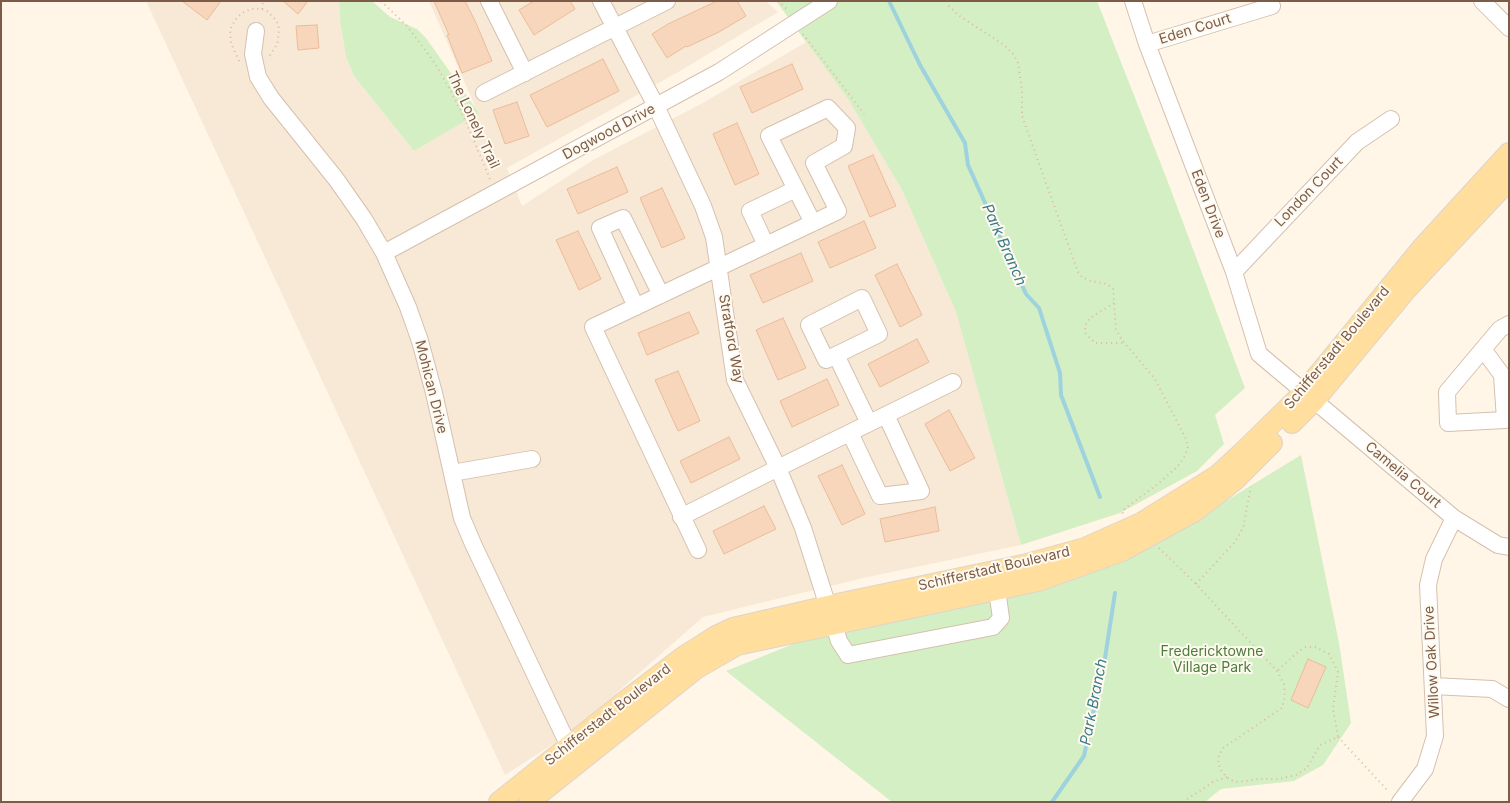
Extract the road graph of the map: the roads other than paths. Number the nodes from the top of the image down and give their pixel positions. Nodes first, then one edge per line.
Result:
1 (489, 1) edge
2 (600, 1) edge
3 (667, 1) edge
4 (829, 1) edge
5 (1133, 1) edge
6 (1489, 4) edge
7 (1272, 6) dead end
8 (615, 28) junction
9 (1509, 28) edge
10 (256, 31) dead end
11 (1147, 44) junction
12 (525, 73) junction
13 (484, 93) dead end
14 (656, 106) junction
15 (1391, 119) dead end
16 (1509, 153) edge
17 (1509, 180) edge
18 (796, 189) junction
19 (813, 223) junction
20 (766, 246) junction
21 (384, 253) junction
22 (719, 268) junction
23 (1234, 272) junction
24 (661, 295) junction
25 (636, 307) junction
26 (1509, 324) edge
27 (1483, 349) junction
28 (836, 355) dead end
29 (953, 382) dead end
30 (1309, 396) junction
31 (886, 415) junction
32 (869, 423) junction
33 (850, 433) junction
34 (532, 459) dead end
35 (778, 468) junction
36 (452, 473) junction
37 (682, 517) junction
38 (1454, 518) junction
39 (1509, 547) edge
40 (698, 550) dead end
41 (997, 590) junction
42 (828, 606) junction
43 (835, 625) junction
44 (1433, 686) junction
45 (1509, 699) edge
46 (573, 755) junction
47 (1396, 799) edge
48 (498, 802) edge
49 (529, 802) edge

1 - 12 street
2 - 8 street, Stratford Way
3 - 8 street
4 - 14 street, Dogwood Drive
5 - 11 street, Eden Drive
6 - 9 street
7 - 11 street, Eden Court
8 - 12 street
8 - 14 street, Stratford Way
10 - 21 street, Mohican Drive
11 - 23 street, Eden Drive
12 - 13 street
14 - 21 street, Dogwood Drive
14 - 22 street, Stratford Way
15 - 23 street, London Court
16 - 30 main road, Schifferstadt Boulevard
17 - 30 main road, Schifferstadt Boulevard
18 - 19 street
18 - 19 street
18 - 20 street
19 - 20 street
20 - 22 street
21 - 36 street, Mohican Drive
22 - 24 street
22 - 35 street, Stratford Way
23 - 30 street, Eden Drive
24 - 25 street
24 - 25 street
25 - 37 street
26 - 27 street
27 - 27 street
28 - 32 street
29 - 31 street
30 - 38 street, Camelia Court
30 - 41 main road, Schifferstadt Boulevard
30 - 42 main road, Schifferstadt Boulevard
31 - 32 street
31 - 33 street
32 - 33 street
33 - 35 street
34 - 36 street
35 - 37 street
35 - 42 street, Stratford Way
36 - 46 street, Mohican Drive
37 - 40 street
38 - 39 street, Camelia Court
38 - 44 street, Willow Oak Drive
41 - 43 main road, Schifferstadt Boulevard
41 - 43 street, Stratford Way
42 - 43 street, Stratford Way
42 - 46 main road, Schifferstadt Boulevard
43 - 46 main road, Schifferstadt Boulevard
44 - 45 street
44 - 47 street, Willow Oak Drive
46 - 48 main road, Schifferstadt Boulevard
46 - 49 main road, Schifferstadt Boulevard

